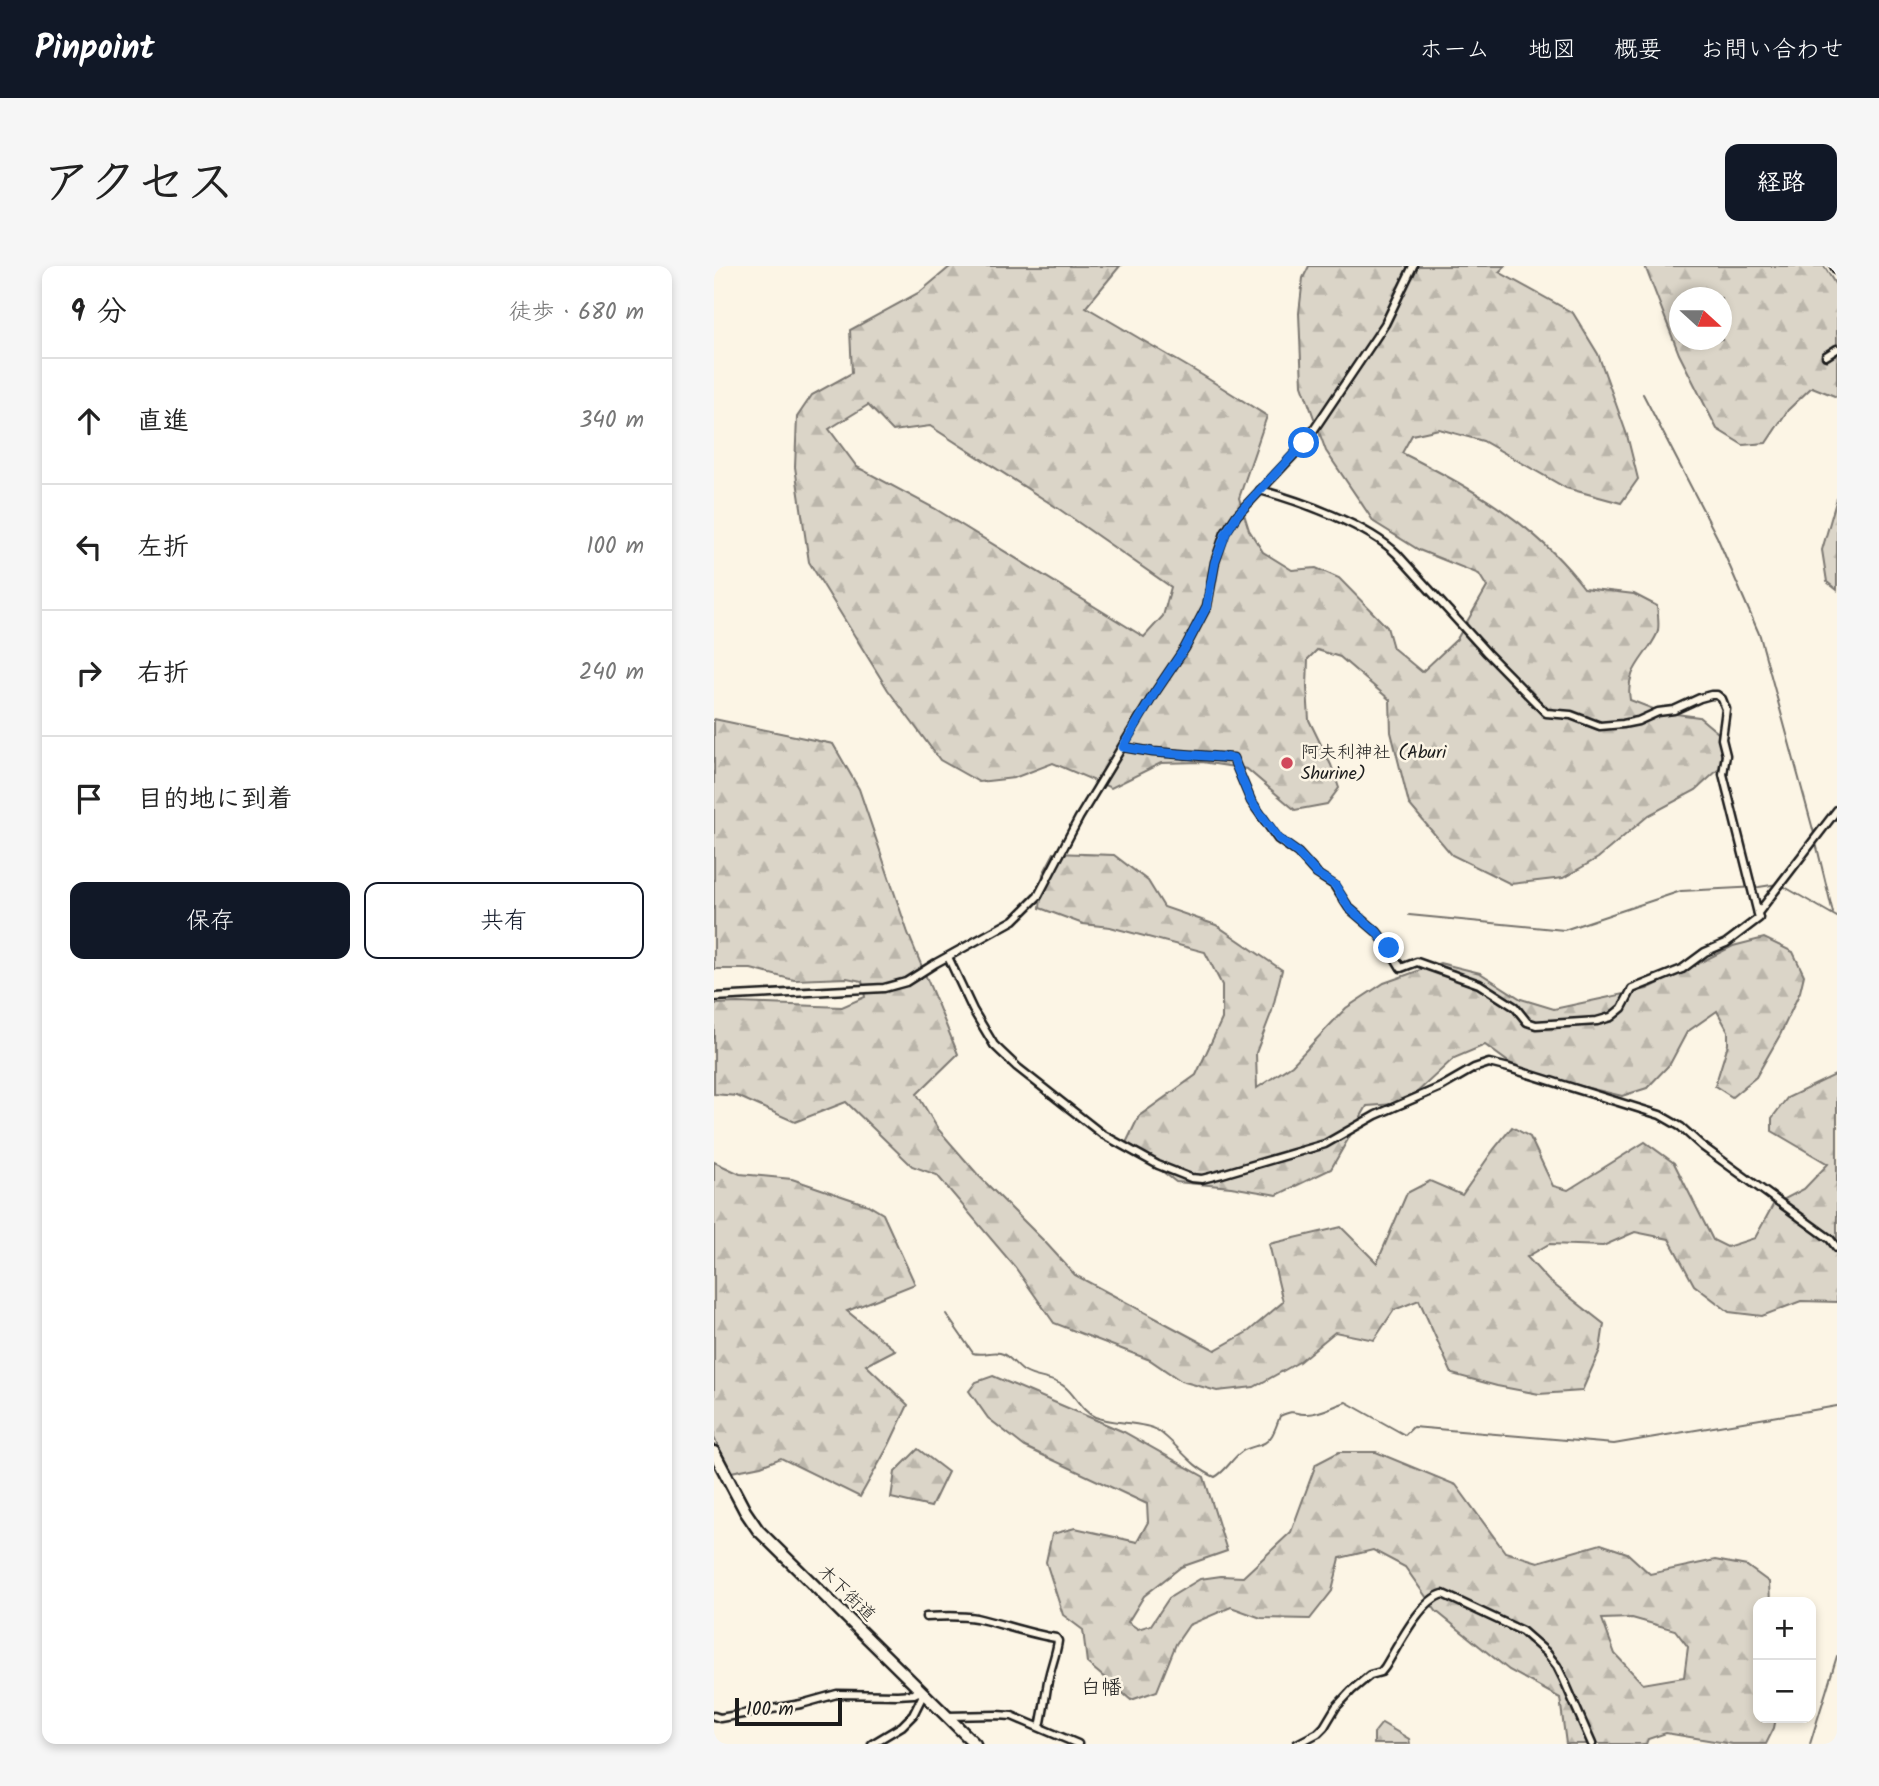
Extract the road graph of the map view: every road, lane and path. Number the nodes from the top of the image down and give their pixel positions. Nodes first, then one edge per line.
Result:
1 (1413, 266) edge
2 (1834, 266) edge
3 (1837, 271) edge
4 (1837, 349) edge
5 (1826, 356) dead end
6 (1259, 491) junction
7 (1123, 747) junction
8 (1837, 810) edge
9 (1758, 913) junction
10 (948, 957) junction
11 (714, 997) edge
12 (1837, 1248) edge
13 (715, 1455) edge
14 (926, 1617) dead end
15 (923, 1692) junction
16 (714, 1716) edge
17 (947, 1716) junction
18 (1040, 1727) junction
19 (872, 1744) edge
20 (975, 1744) edge
21 (1078, 1744) edge
22 (1297, 1744) edge
23 (1592, 1744) edge

1 - 6 street
2 - 3 street
4 - 5 street
6 - 7 street
6 - 9 street
7 - 9 street
7 - 10 street
8 - 9 street
10 - 11 street
10 - 12 street
13 - 15 main road, 木下街道
14 - 18 street
15 - 16 street
15 - 17 main road, 木下街道
15 - 19 street
17 - 18 street
17 - 20 main road, 木下街道
18 - 21 street
22 - 23 street

